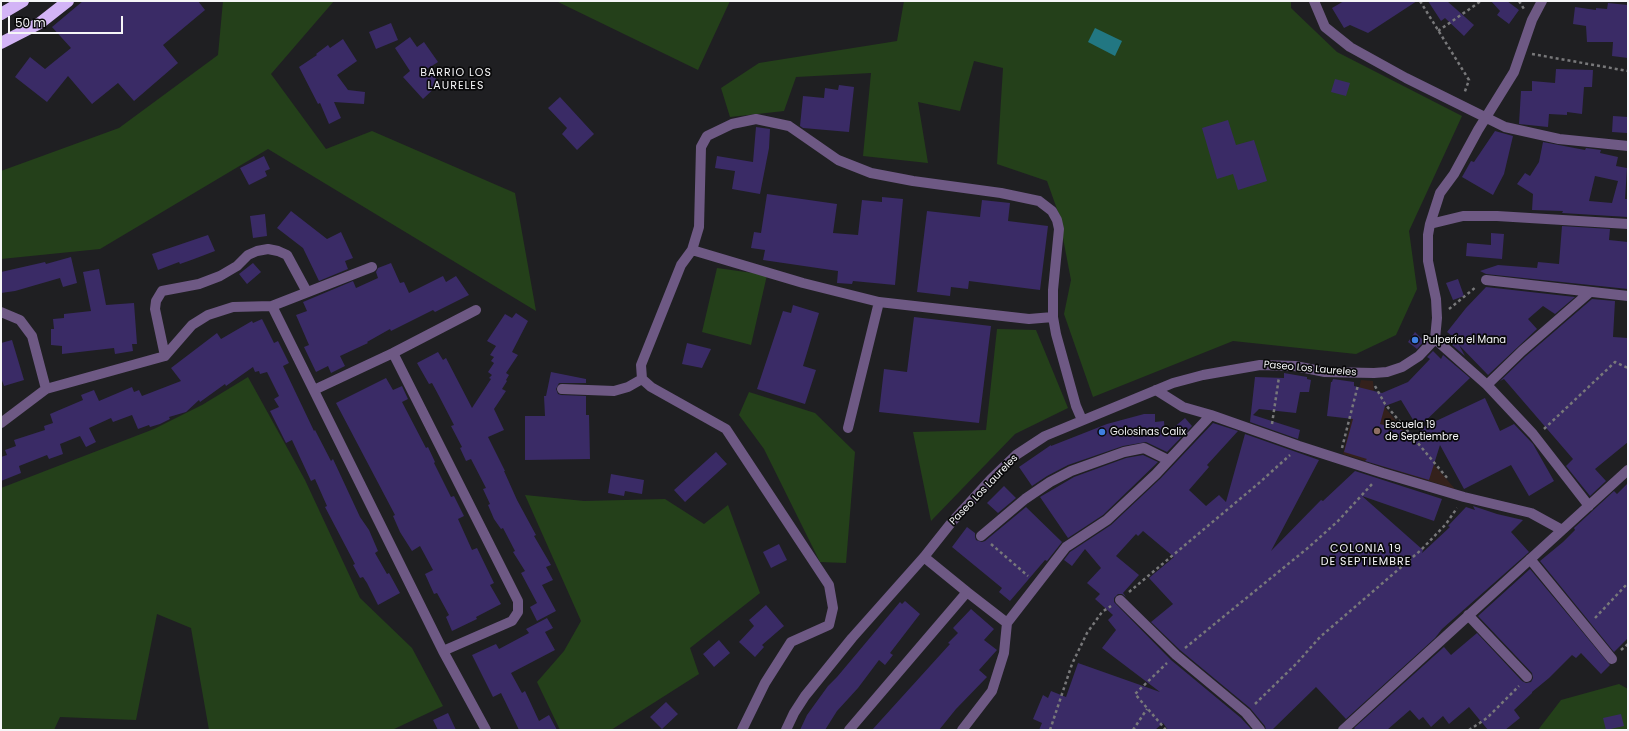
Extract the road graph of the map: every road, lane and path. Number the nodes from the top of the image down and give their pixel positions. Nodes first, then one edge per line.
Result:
1 (23, 1) edge
2 (68, 1) edge
3 (1314, 1) edge
4 (1420, 1) edge
5 (1481, 1) edge
6 (1542, 1) edge
7 (1, 14) edge
8 (1438, 31) junction
9 (1, 43) edge
10 (1521, 52) junction
11 (1628, 71) edge
12 (1461, 104) junction
13 (1487, 117) junction
14 (1628, 146) edge
15 (1430, 224) junction
16 (1628, 224) edge
17 (692, 250) junction
18 (372, 267) dead end
19 (1486, 280) joint
20 (307, 292) junction
21 (1590, 292) junction
22 (1628, 296) edge
23 (878, 302) junction
24 (272, 306) junction
25 (476, 310) dead end
26 (1, 312) edge
27 (1053, 317) junction
28 (1437, 318) junction
29 (1435, 339) junction
30 (393, 353) junction
31 (165, 356) junction
32 (1281, 365) junction
33 (1628, 368) edge
34 (1361, 373) junction
35 (1374, 373) junction
36 (642, 379) junction
37 (1487, 385) junction
38 (46, 389) junction
39 (562, 389) dead end
40 (314, 390) junction
41 (1156, 390) junction
42 (1210, 415) junction
43 (1082, 420) junction
44 (1, 423) edge
45 (848, 428) dead end
46 (1270, 435) junction
47 (1536, 438) junction
48 (1299, 446) junction
49 (1340, 459) junction
50 (1168, 460) junction
51 (1628, 470) edge
52 (1383, 473) junction
53 (1450, 480) dead end
54 (1464, 497) junction
55 (1589, 506) junction
56 (1562, 530) junction
57 (982, 536) joint
58 (924, 557) junction
59 (1530, 559) junction
60 (1628, 583) edge
61 (1038, 584) junction
62 (967, 592) junction
63 (1120, 600) junction
64 (1468, 615) junction
65 (1007, 623) junction
66 (1586, 627) junction
67 (444, 651) junction
68 (1176, 655) junction
69 (1612, 659) dead end
70 (1527, 677) joint
71 (1147, 709) junction
72 (1246, 713) junction
73 (486, 730) edge
74 (742, 730) edge
75 (786, 730) edge
76 (849, 730) edge
77 (962, 730) edge
78 (1050, 730) edge
79 (1133, 730) edge
80 (1166, 730) edge
81 (1260, 730) edge
82 (1343, 730) edge
83 (1469, 730) edge

1 - 7 highway
2 - 9 highway
3 - 12 street
4 - 8 path
5 - 8 path
6 - 10 street
8 - 12 path
10 - 11 path
10 - 13 street
12 - 13 street
13 - 14 street
13 - 15 street
15 - 16 street
15 - 28 street
17 - 23 street
17 - 27 street
17 - 36 street
18 - 20 street
19 - 21 street
19 - 28 path
20 - 24 street
20 - 31 street
21 - 22 street
21 - 37 street
23 - 27 street
23 - 45 street
24 - 31 street
24 - 40 street
25 - 30 street
26 - 38 street
27 - 43 street
28 - 29 street
29 - 35 street, Paseo Los Laureles
29 - 37 street
30 - 40 street
30 - 67 street
31 - 38 street
32 - 34 street, Paseo Los Laureles
32 - 41 street, Paseo Los Laureles
32 - 46 path
33 - 47 path
34 - 35 street, Paseo Los Laureles
34 - 49 path
35 - 53 path
36 - 39 street
36 - 74 street
37 - 47 street
38 - 44 street
40 - 67 street
41 - 42 street
41 - 43 street, Paseo Los Laureles
42 - 46 street
42 - 50 street
43 - 58 street, Paseo Los Laureles
46 - 48 street
47 - 55 street
48 - 49 street
48 - 63 path
49 - 52 street
50 - 57 street
50 - 61 street
51 - 55 street
52 - 54 street
52 - 68 path
54 - 56 street
54 - 72 path
55 - 56 street
56 - 59 street
57 - 61 path
58 - 62 street
58 - 75 street, Paseo Los Laureles
59 - 64 street
59 - 66 street
60 - 66 path
61 - 65 street
62 - 65 street
62 - 76 street
63 - 68 street
63 - 78 path
64 - 70 street
64 - 82 street
65 - 77 street
66 - 69 street
67 - 73 street
68 - 71 path
68 - 72 street
70 - 83 path
71 - 79 path
71 - 80 path
72 - 81 street

